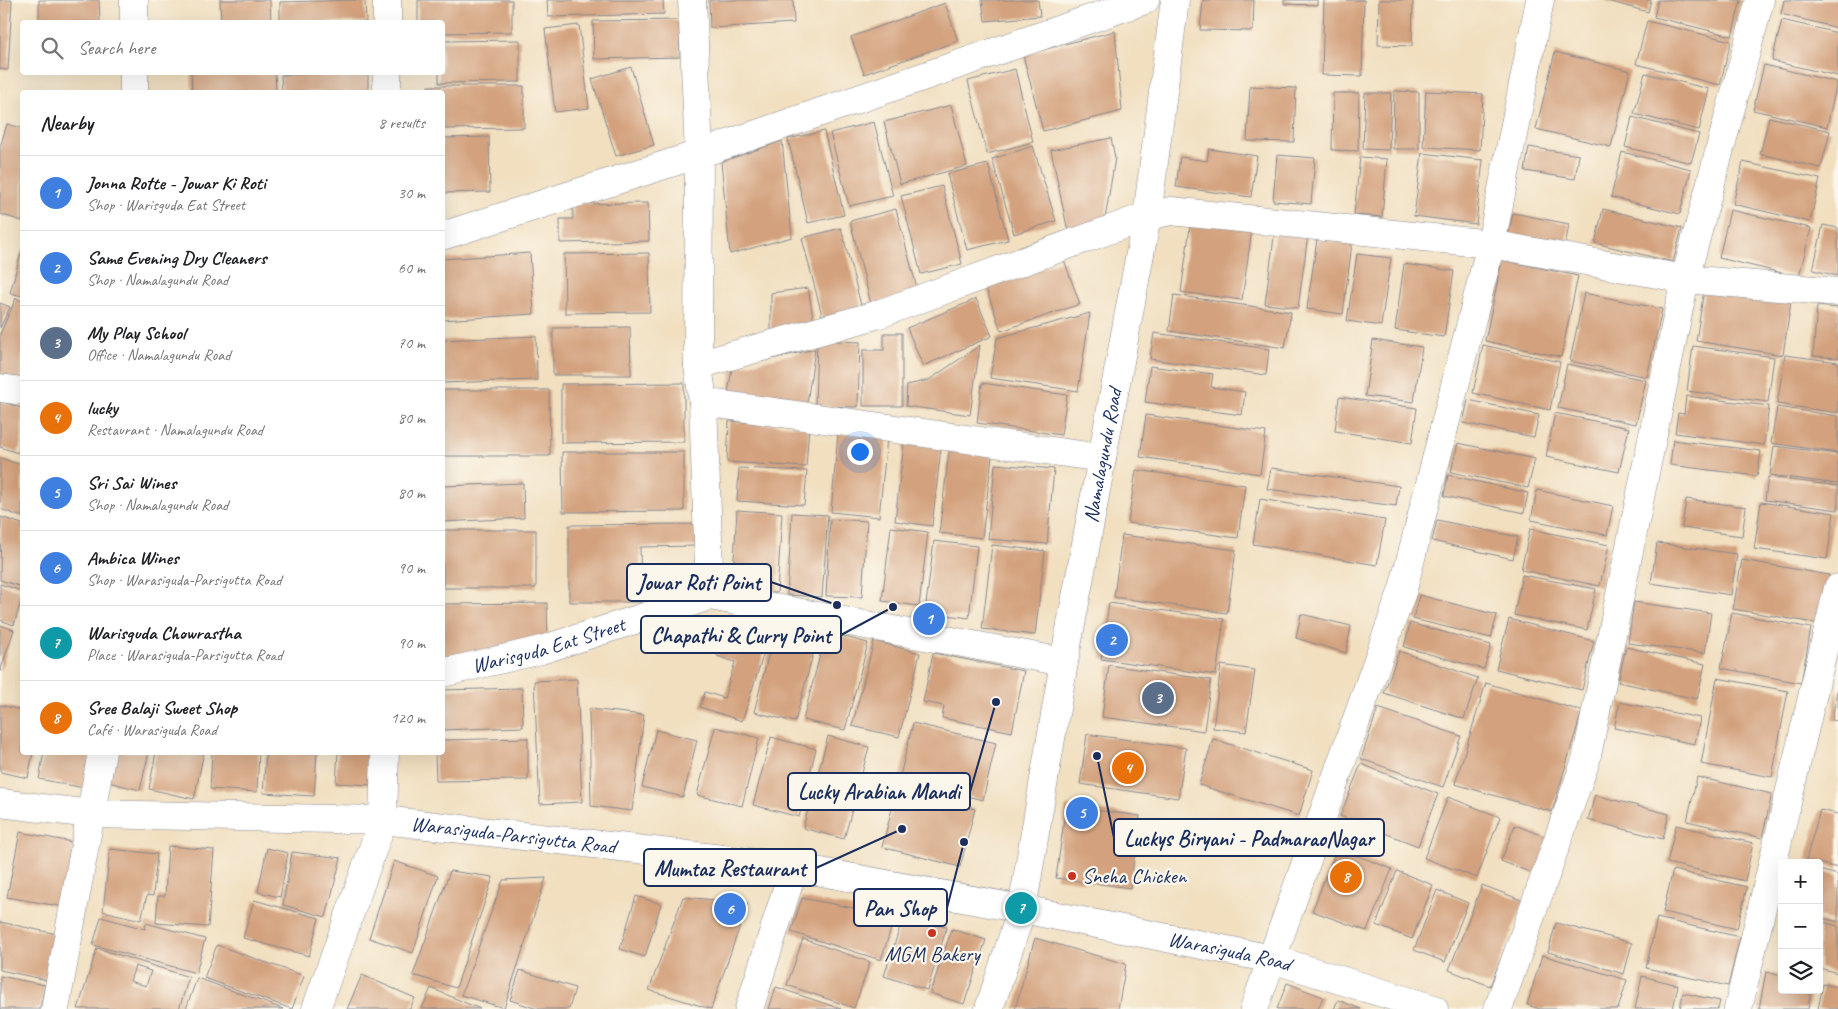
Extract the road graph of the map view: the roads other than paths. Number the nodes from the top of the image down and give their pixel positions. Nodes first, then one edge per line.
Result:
1 (134, 0) edge
2 (386, 0) edge
3 (692, 0) edge
4 (1145, 0) edge
5 (1175, 0) edge
6 (1540, 0) edge
7 (1760, 0) edge
8 (134, 20) edge
9 (387, 20) edge
10 (134, 75) edge
11 (387, 75) edge
12 (134, 90) edge
13 (387, 90) edge
14 (699, 154) junction
15 (1147, 216) junction
16 (445, 235) edge
17 (1491, 244) junction
18 (1685, 279) junction
19 (1838, 292) edge
20 (698, 365) junction
21 (0, 388) edge
22 (20, 391) edge
23 (703, 402) junction
24 (1102, 458) junction
25 (1838, 588) edge
26 (710, 596) junction
27 (1064, 662) junction
28 (445, 672) edge
29 (101, 755) edge
30 (385, 755) edge
31 (0, 803) edge
32 (91, 814) junction
33 (383, 820) junction
34 (794, 867) junction
35 (1022, 909) junction
36 (1272, 959) junction
37 (55, 1009) edge
38 (316, 1009) edge
39 (748, 1009) edge
40 (989, 1009) edge
41 (1254, 1009) edge
42 (1434, 1009) edge
43 (1498, 1009) edge
44 (1738, 1009) edge

1 - 8 street
2 - 9 street
3 - 14 street
4 - 14 street
5 - 15 street, Namalagundu Road
6 - 17 street
7 - 18 street
10 - 12 street
11 - 13 street
14 - 16 street
14 - 20 street
15 - 17 street
15 - 20 street
15 - 24 street, Namalagundu Road
17 - 18 street
17 - 36 street
18 - 19 street
18 - 43 street
20 - 23 street
21 - 22 street
23 - 24 street
23 - 26 street
24 - 27 street, Namalagundu Road
25 - 44 street
26 - 27 street, Warisguda Eat Street
26 - 28 street, Warisguda Eat Street
27 - 35 street, Namalagundu Road
29 - 32 street
30 - 33 street
31 - 32 street, Warasiguda-Parsigutta Road
32 - 33 street, Warasiguda-Parsigutta Road
32 - 37 street
33 - 34 street, Warasiguda-Parsigutta Road
33 - 38 street
34 - 35 street, Warasiguda-Parsigutta Road
34 - 39 street
35 - 36 street, Warasiguda Road
35 - 40 street, Namalagundu Road
36 - 41 street
36 - 42 street, Warasiguda Road

